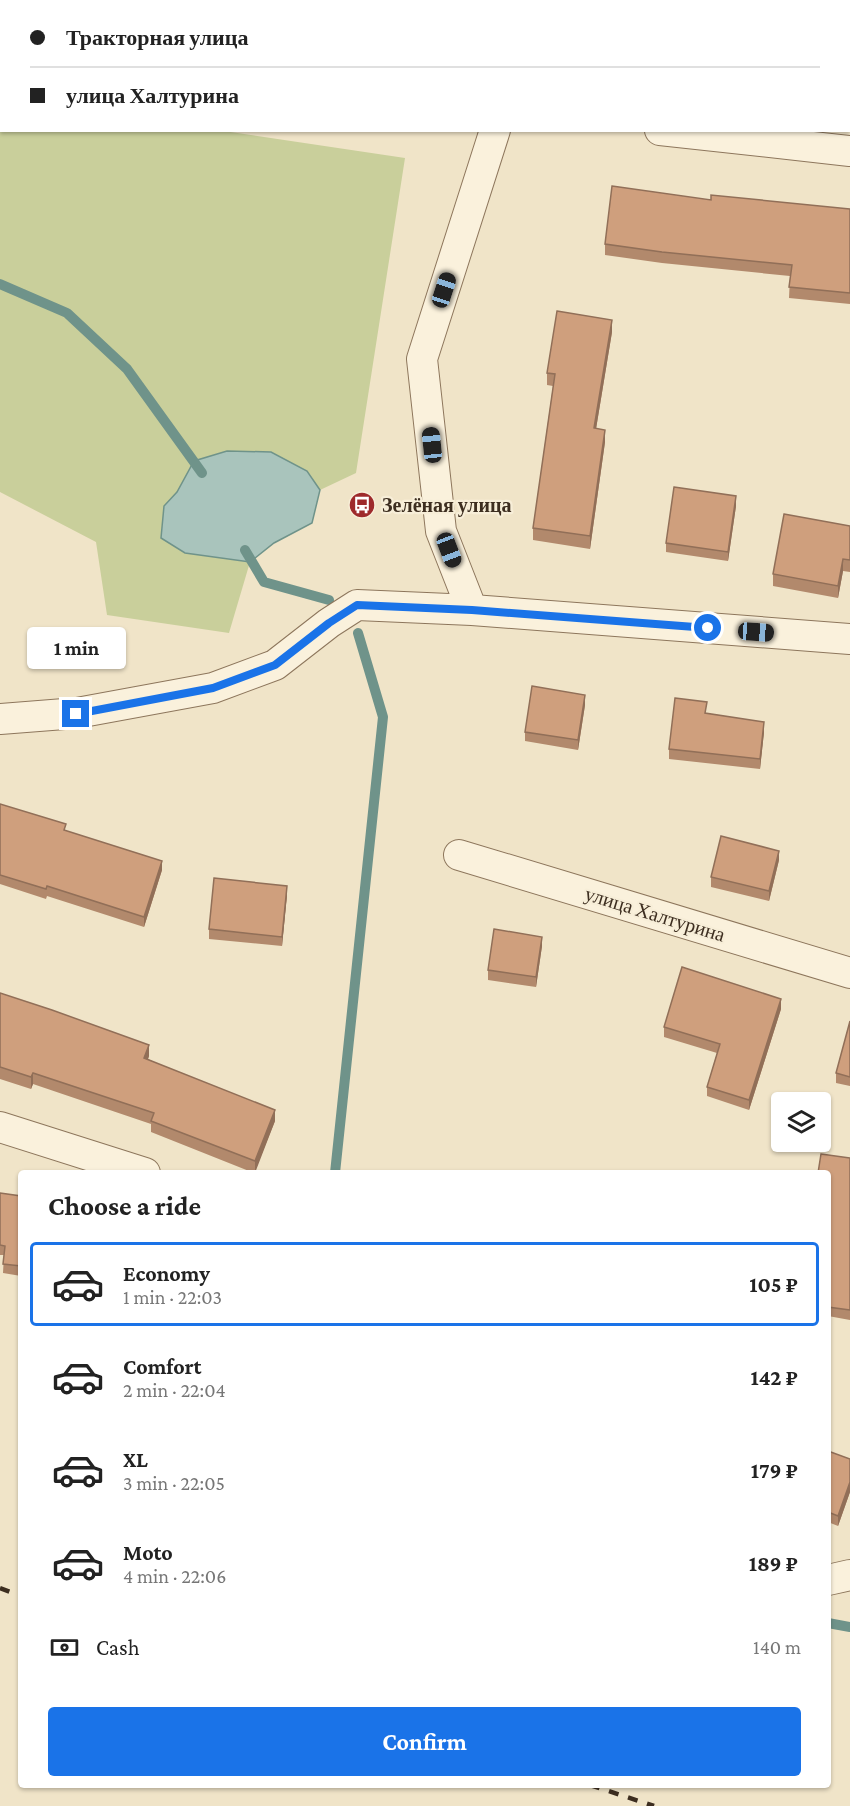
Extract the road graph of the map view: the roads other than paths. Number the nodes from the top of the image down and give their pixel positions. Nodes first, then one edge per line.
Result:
1 (494, 132) edge
2 (678, 132) edge
3 (850, 151) edge
4 (472, 610) junction
5 (850, 639) edge
6 (0, 718) edge
7 (459, 855) dead end
8 (850, 973) edge
9 (0, 1127) edge
10 (136, 1170) edge
11 (850, 1575) edge
12 (831, 1579) edge

1 - 4 street
2 - 3 street
4 - 5 street
4 - 6 street
7 - 8 street, улица Халтурина
9 - 10 street
11 - 12 street

